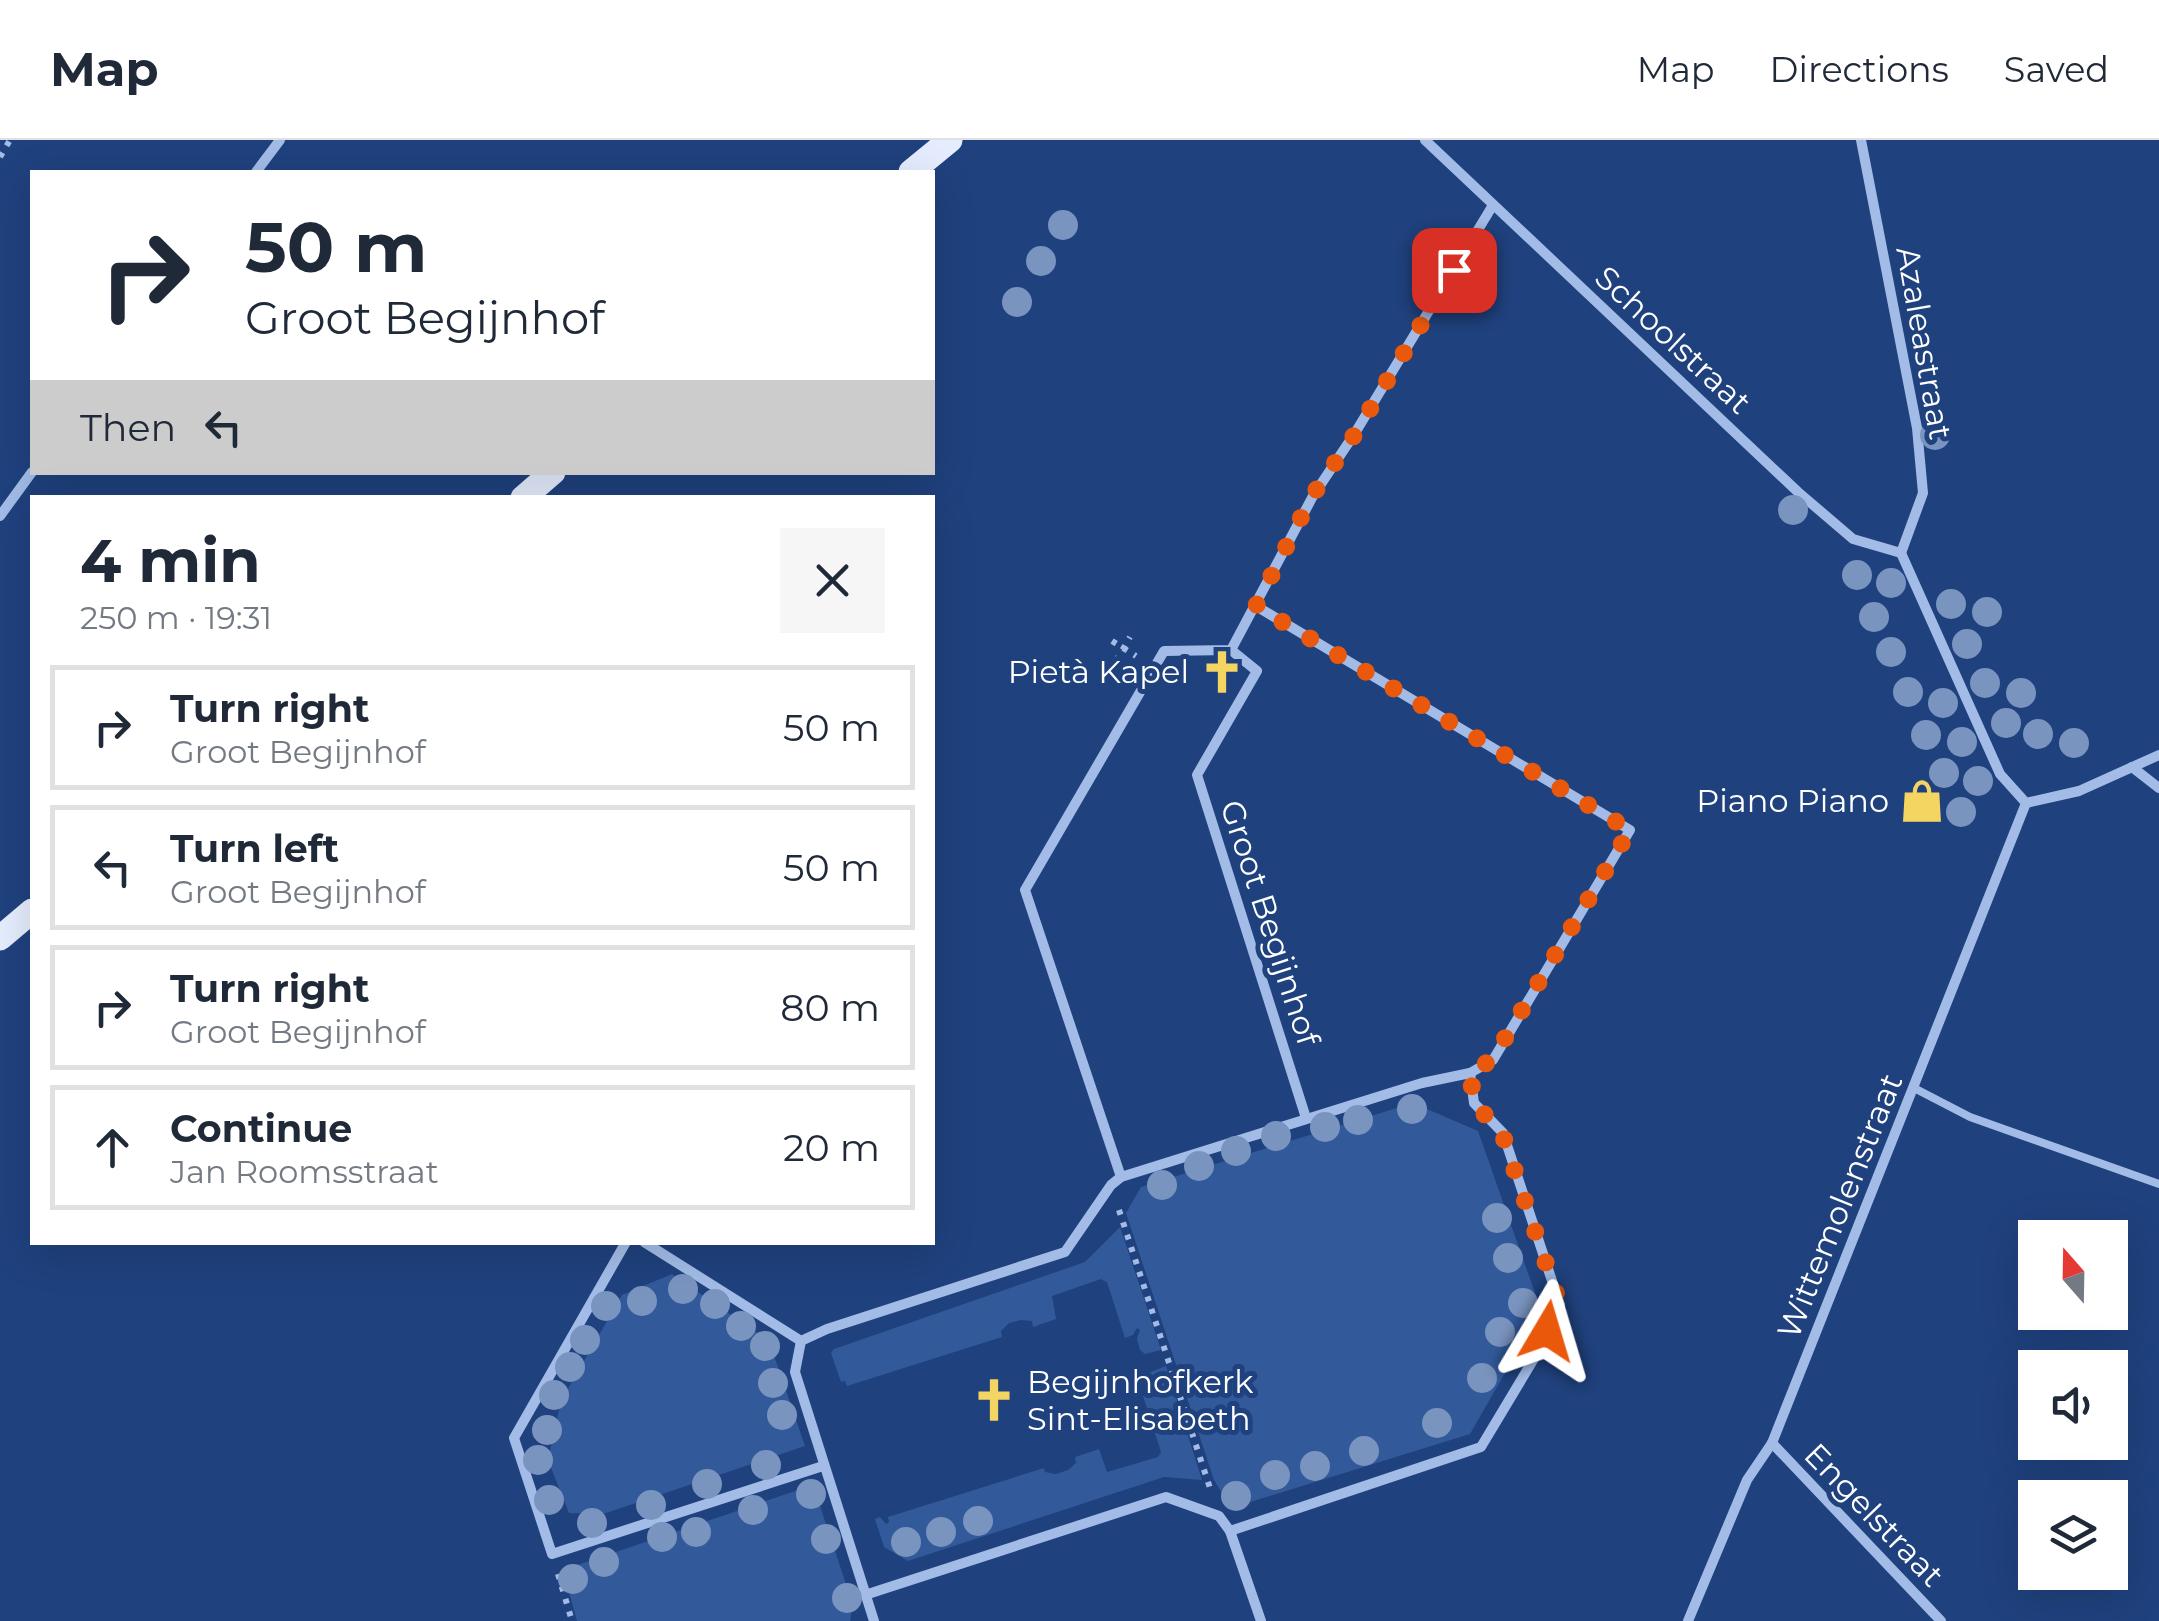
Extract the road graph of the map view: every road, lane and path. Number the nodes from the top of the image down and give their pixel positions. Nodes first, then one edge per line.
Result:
1 (10, 140) edge
2 (280, 140) edge
3 (950, 140) edge
4 (1425, 140) edge
5 (1861, 140) edge
6 (0, 157) edge
7 (258, 170) edge
8 (913, 170) edge
9 (1493, 205) junction
10 (30, 475) edge
11 (550, 475) edge
12 (526, 495) edge
13 (0, 516) edge
14 (1901, 553) junction
15 (1256, 606) junction
16 (1130, 638) dead end
17 (1231, 650) junction
18 (1116, 662) dead end
19 (2159, 755) edge
20 (2132, 768) junction
21 (2159, 788) edge
22 (2026, 803) junction
23 (30, 913) edge
24 (0, 938) edge
25 (1470, 1072) junction
26 (1914, 1088) junction
27 (1306, 1118) junction
28 (1121, 1177) junction
29 (2159, 1184) edge
30 (1111, 1185) junction
31 (624, 1245) edge
32 (649, 1245) edge
33 (801, 1341) junction
34 (1772, 1443) junction
35 (823, 1466) junction
36 (1219, 1516) junction
37 (1230, 1531) junction
38 (552, 1554) junction
39 (865, 1595) junction
40 (572, 1621) edge
41 (874, 1621) edge
42 (1261, 1621) edge
43 (1688, 1621) edge
44 (1940, 1621) edge

1 - 6 path
2 - 7 street
3 - 8 main road
4 - 9 street, Schoolstraat
5 - 14 street, Azaleastraat
9 - 14 street, Schoolstraat
9 - 15 street
10 - 13 street
11 - 12 main road
14 - 22 street
15 - 17 street
15 - 25 street
16 - 18 path
17 - 27 street, Groot Begijnhof
17 - 28 street
19 - 20 street
20 - 21 street
20 - 22 street
22 - 26 street, Wittemolenstraat
23 - 24 main road
25 - 27 street
25 - 37 street
26 - 29 lane
26 - 34 street, Wittemolenstraat
27 - 28 street
28 - 30 street
30 - 33 street
30 - 36 path
31 - 38 street
32 - 33 street
33 - 35 street
34 - 43 street, Wittemolenstraat
34 - 44 street, Engelstraat
35 - 38 street
35 - 39 street
36 - 37 street
36 - 39 street
37 - 42 street
38 - 40 path
39 - 41 street

